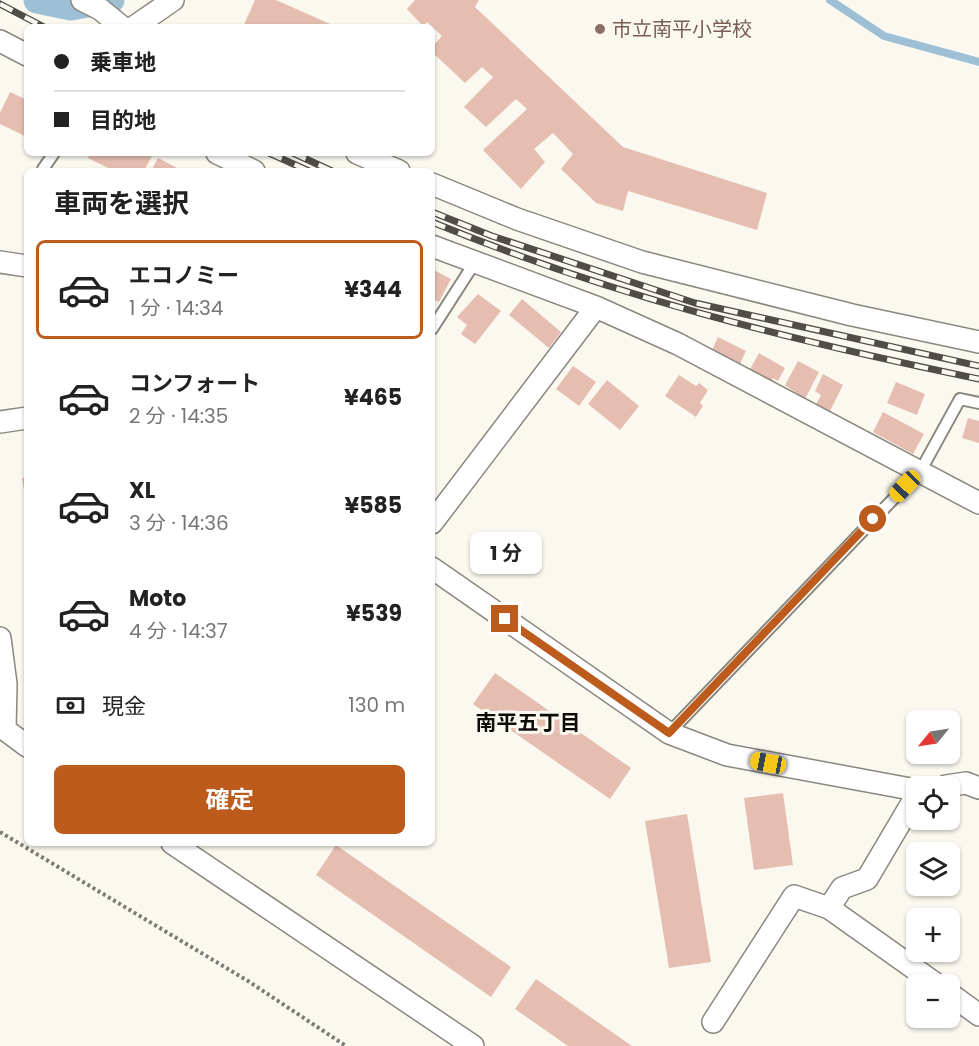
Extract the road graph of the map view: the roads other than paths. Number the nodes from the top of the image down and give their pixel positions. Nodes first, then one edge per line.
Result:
1 (173, 0) edge
2 (91, 5) edge
3 (118, 24) edge
4 (138, 24) edge
5 (0, 41) edge
6 (24, 53) edge
7 (223, 156) edge
8 (364, 156) edge
9 (248, 168) edge
10 (392, 168) edge
11 (435, 185) edge
12 (435, 247) edge
13 (0, 262) edge
14 (475, 262) junction
15 (24, 266) edge
16 (596, 307) junction
17 (435, 324) edge
18 (979, 342) edge
19 (979, 403) edge
20 (24, 418) edge
21 (0, 422) edge
22 (921, 470) junction
23 (979, 503) edge
24 (435, 519) edge
25 (435, 570) edge
26 (0, 638) edge
27 (2, 728) edge
28 (669, 733) junction
29 (24, 744) edge
30 (906, 788) edge
31 (906, 813) edge
32 (176, 846) edge
33 (829, 908) junction
34 (922, 974) edge
35 (960, 1001) edge
36 (979, 1015) edge
37 (713, 1023) dead end
38 (473, 1046) edge

1 - 4 street
2 - 3 street
5 - 6 street
7 - 9 street
8 - 10 street
11 - 18 street
12 - 14 street
13 - 15 street
14 - 16 street
14 - 17 lane
16 - 22 street
16 - 24 street
19 - 22 lane
20 - 21 street
22 - 23 street
22 - 28 lane
25 - 28 street
26 - 27 street
27 - 29 street
28 - 30 street
31 - 33 street
32 - 38 street
33 - 34 street
33 - 37 street
35 - 36 street

